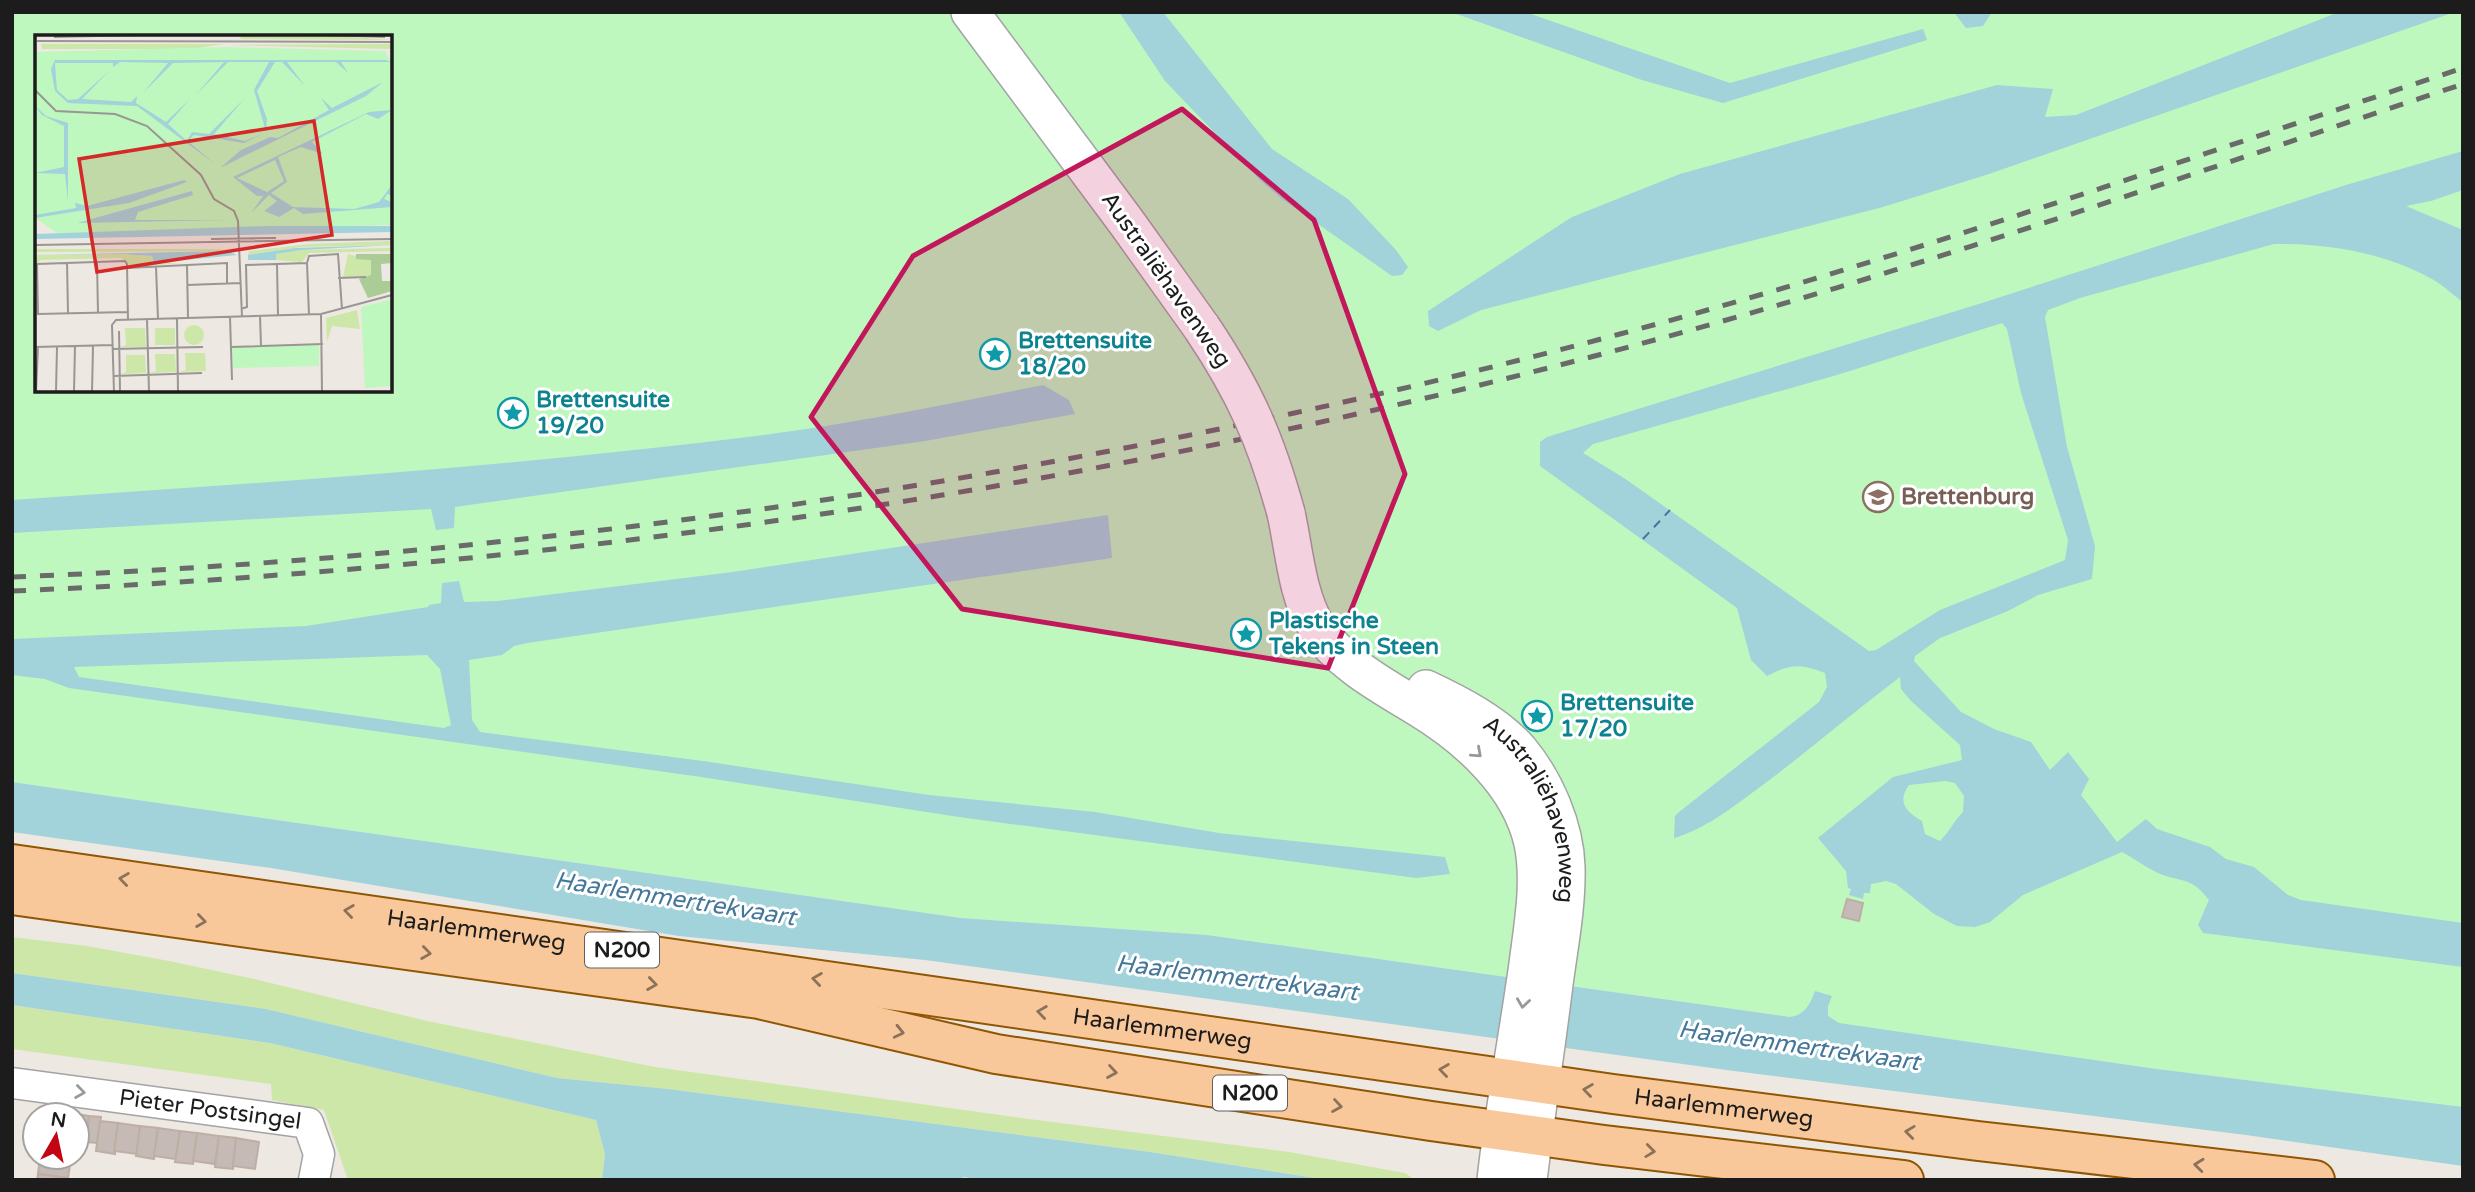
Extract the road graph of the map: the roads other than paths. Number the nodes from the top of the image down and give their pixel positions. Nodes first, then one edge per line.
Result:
1 (970, 12) edge
2 (12, 864) edge
3 (12, 895) edge
4 (1528, 1068) junction
5 (13, 1086) edge
6 (1518, 1133) junction
7 (314, 1180) edge
8 (1496, 1180) edge
9 (1528, 1180) edge
10 (1904, 1180) edge
11 (2315, 1180) edge

1 - 4 street, Australiëhavenweg, bridge
4 -> 2 main road, Haarlemmerweg / N200
3 -> 6 main road, Haarlemmerweg / N200
4 - 6 street, Australiëhavenweg
11 -> 4 main road, Haarlemmerweg / N200
5 -> 7 street, Pieter Postsingel
6 - 8 street
6 - 9 street
6 -> 10 main road, Haarlemmerweg / N200

